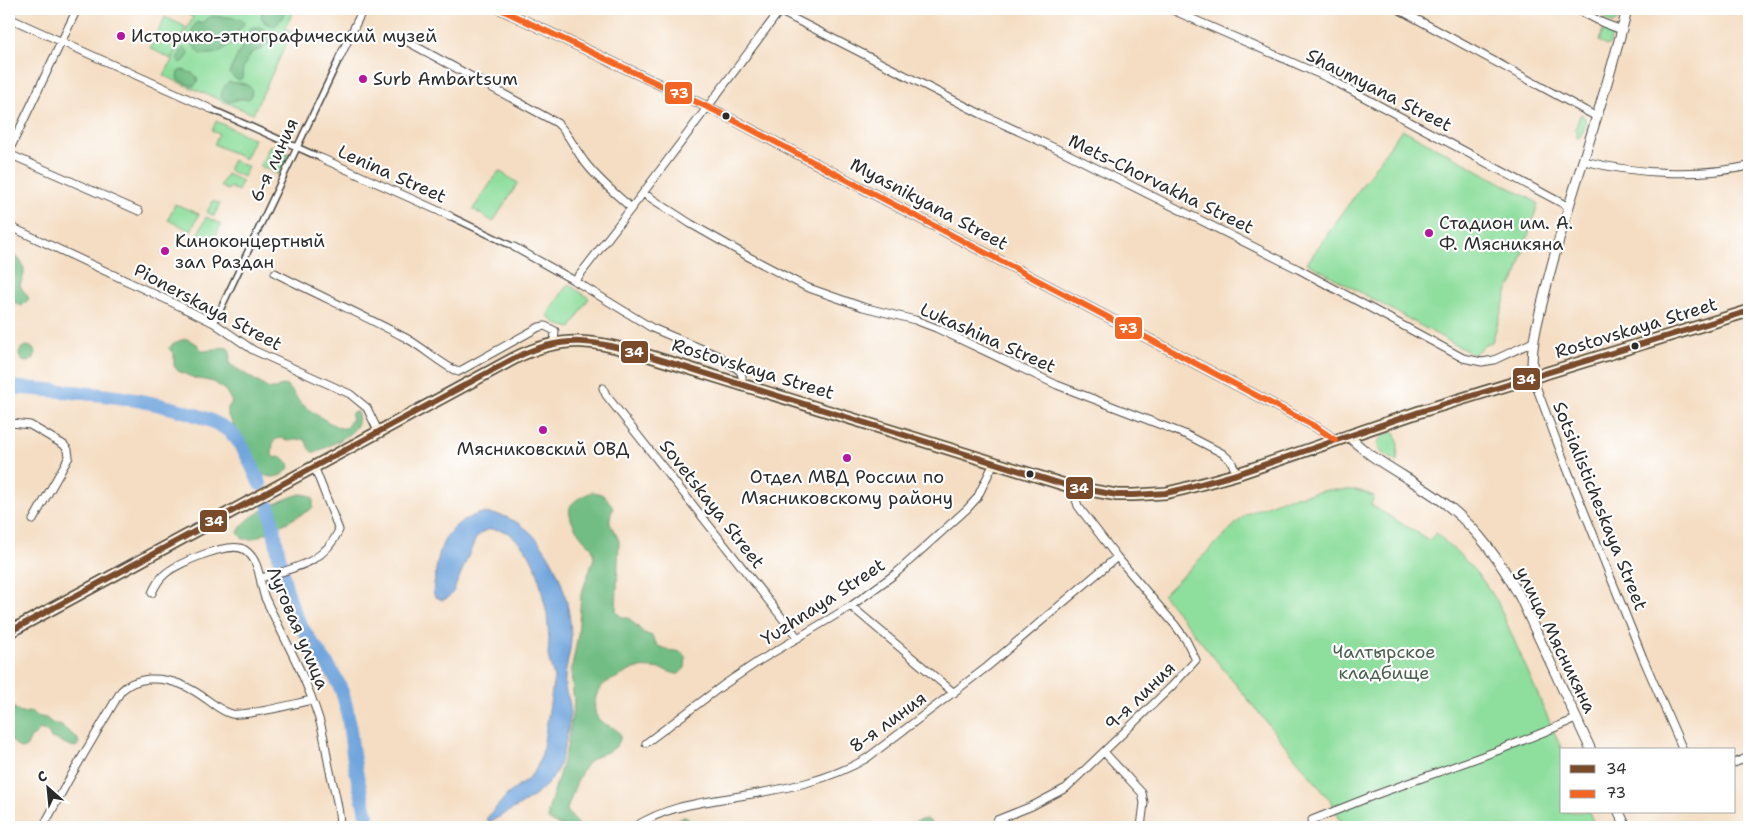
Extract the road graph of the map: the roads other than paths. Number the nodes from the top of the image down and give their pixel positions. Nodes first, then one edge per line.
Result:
1 (77, 9) edge
2 (363, 9) edge
3 (500, 9) edge
4 (1170, 9) edge
5 (1398, 9) edge
6 (1576, 9) edge
7 (1627, 9) edge
8 (779, 10) edge
9 (9, 18) edge
10 (1622, 30) junction
11 (406, 41) dead end
12 (61, 42) junction
13 (339, 59) joint
14 (708, 107) junction
15 (211, 110) joint
16 (1597, 117) junction
17 (296, 148) junction
18 (9, 153) edge
19 (321, 158) joint
20 (1584, 161) junction
21 (1749, 166) edge
22 (643, 193) junction
23 (1569, 206) junction
24 (631, 208) junction
25 (139, 211) dead end
26 (450, 216) joint
27 (9, 226) edge
28 (514, 247) joint
29 (275, 273) dead end
30 (575, 281) junction
31 (1749, 311) edge
32 (214, 324) junction
33 (1533, 342) junction
34 (554, 343) junction
35 (1533, 378) junction
36 (742, 384) junction
37 (603, 388) dead end
38 (10, 425) edge
39 (378, 431) junction
40 (1347, 436) junction
41 (1336, 440) junction
42 (994, 463) junction
43 (314, 466) junction
44 (1237, 474) junction
45 (1072, 487) junction
46 (33, 520) dead end
47 (1117, 557) junction
48 (261, 578) junction
49 (152, 593) dead end
50 (851, 606) junction
51 (9, 632) edge
52 (798, 638) junction
53 (954, 693) junction
54 (312, 700) junction
55 (1576, 718) junction
56 (646, 743) dead end
57 (1590, 748) edge
58 (1682, 748) edge
59 (1104, 752) junction
60 (1749, 757) edge
61 (1736, 762) edge
62 (1621, 814) edge
63 (996, 820) dead end
64 (1312, 820) dead end
65 (43, 827) edge
66 (340, 827) edge
67 (634, 827) edge
68 (1141, 827) edge
69 (1626, 827) edge

1 - 12 street
2 - 13 street, 6-я линия
3 - 14 street, Myasnikyana Street
4 - 23 street, Shaumyana Street
5 - 16 street
6 - 10 street
7 - 10 street, Sotsialisticheskaya Street
8 - 14 street
8 - 33 street, Mets-Chorvakha Street
9 - 12 street, Lenina Street
10 - 16 street, Sotsialisticheskaya Street
11 - 24 street
12 - 15 street, Lenina Street
12 - 18 street
13 - 17 street, 6-я линия
14 - 22 street
14 - 41 street, Myasnikyana Street
15 - 17 street, Lenina Street
16 - 20 street, Sotsialisticheskaya Street
17 - 19 street, Lenina Street
17 - 32 street, 6-я линия
18 - 25 street
19 - 26 street, Lenina Street
20 - 21 street
20 - 23 street, Sotsialisticheskaya Street
22 - 24 street
22 - 44 street, Lukashina Street
23 - 33 street, Sotsialisticheskaya Street
24 - 30 street
26 - 28 street, Lenina Street
27 - 32 street, Pionerskaya Street
28 - 30 street, Lenina Street
29 - 34 street
30 - 36 street, Lenina Street
31 - 35 main road, Rostovskaya Street
32 - 39 street, Pionerskaya Street
33 - 35 street, Sotsialisticheskaya Street
34 - 36 main road, Rostovskaya Street
34 - 39 main road, Rostovskaya Street
35 - 40 main road, Rostovskaya Street
35 - 58 street, Sotsialisticheskaya Street
36 - 42 main road, Rostovskaya Street
37 - 52 street, Sovetskaya Street
38 - 46 street
39 - 43 main road, Rostovskaya Street
40 - 41 main road, Rostovskaya Street
40 - 55 street, улица Мясникяна
41 - 44 main road, Rostovskaya Street
42 - 45 main road, Rostovskaya Street
42 - 50 street, Yuzhnaya Street
43 - 48 street
43 - 51 main road, Rostovskaya Street
44 - 45 main road, Rostovskaya Street
45 - 47 street
47 - 53 street, 8-я линия
47 - 59 street, 9-я линия
48 - 49 street, Луговая улица
48 - 54 street, Луговая улица
50 - 52 street, Yuzhnaya Street
50 - 53 street
52 - 56 street, Yuzhnaya Street
53 - 67 street, 8-я линия
54 - 65 street
54 - 66 street, Луговая улица
55 - 57 street, улица Мясникяна
55 - 64 street
59 - 63 street, 9-я линия
59 - 68 street, 9-я линия
60 - 61 street
62 - 69 street

